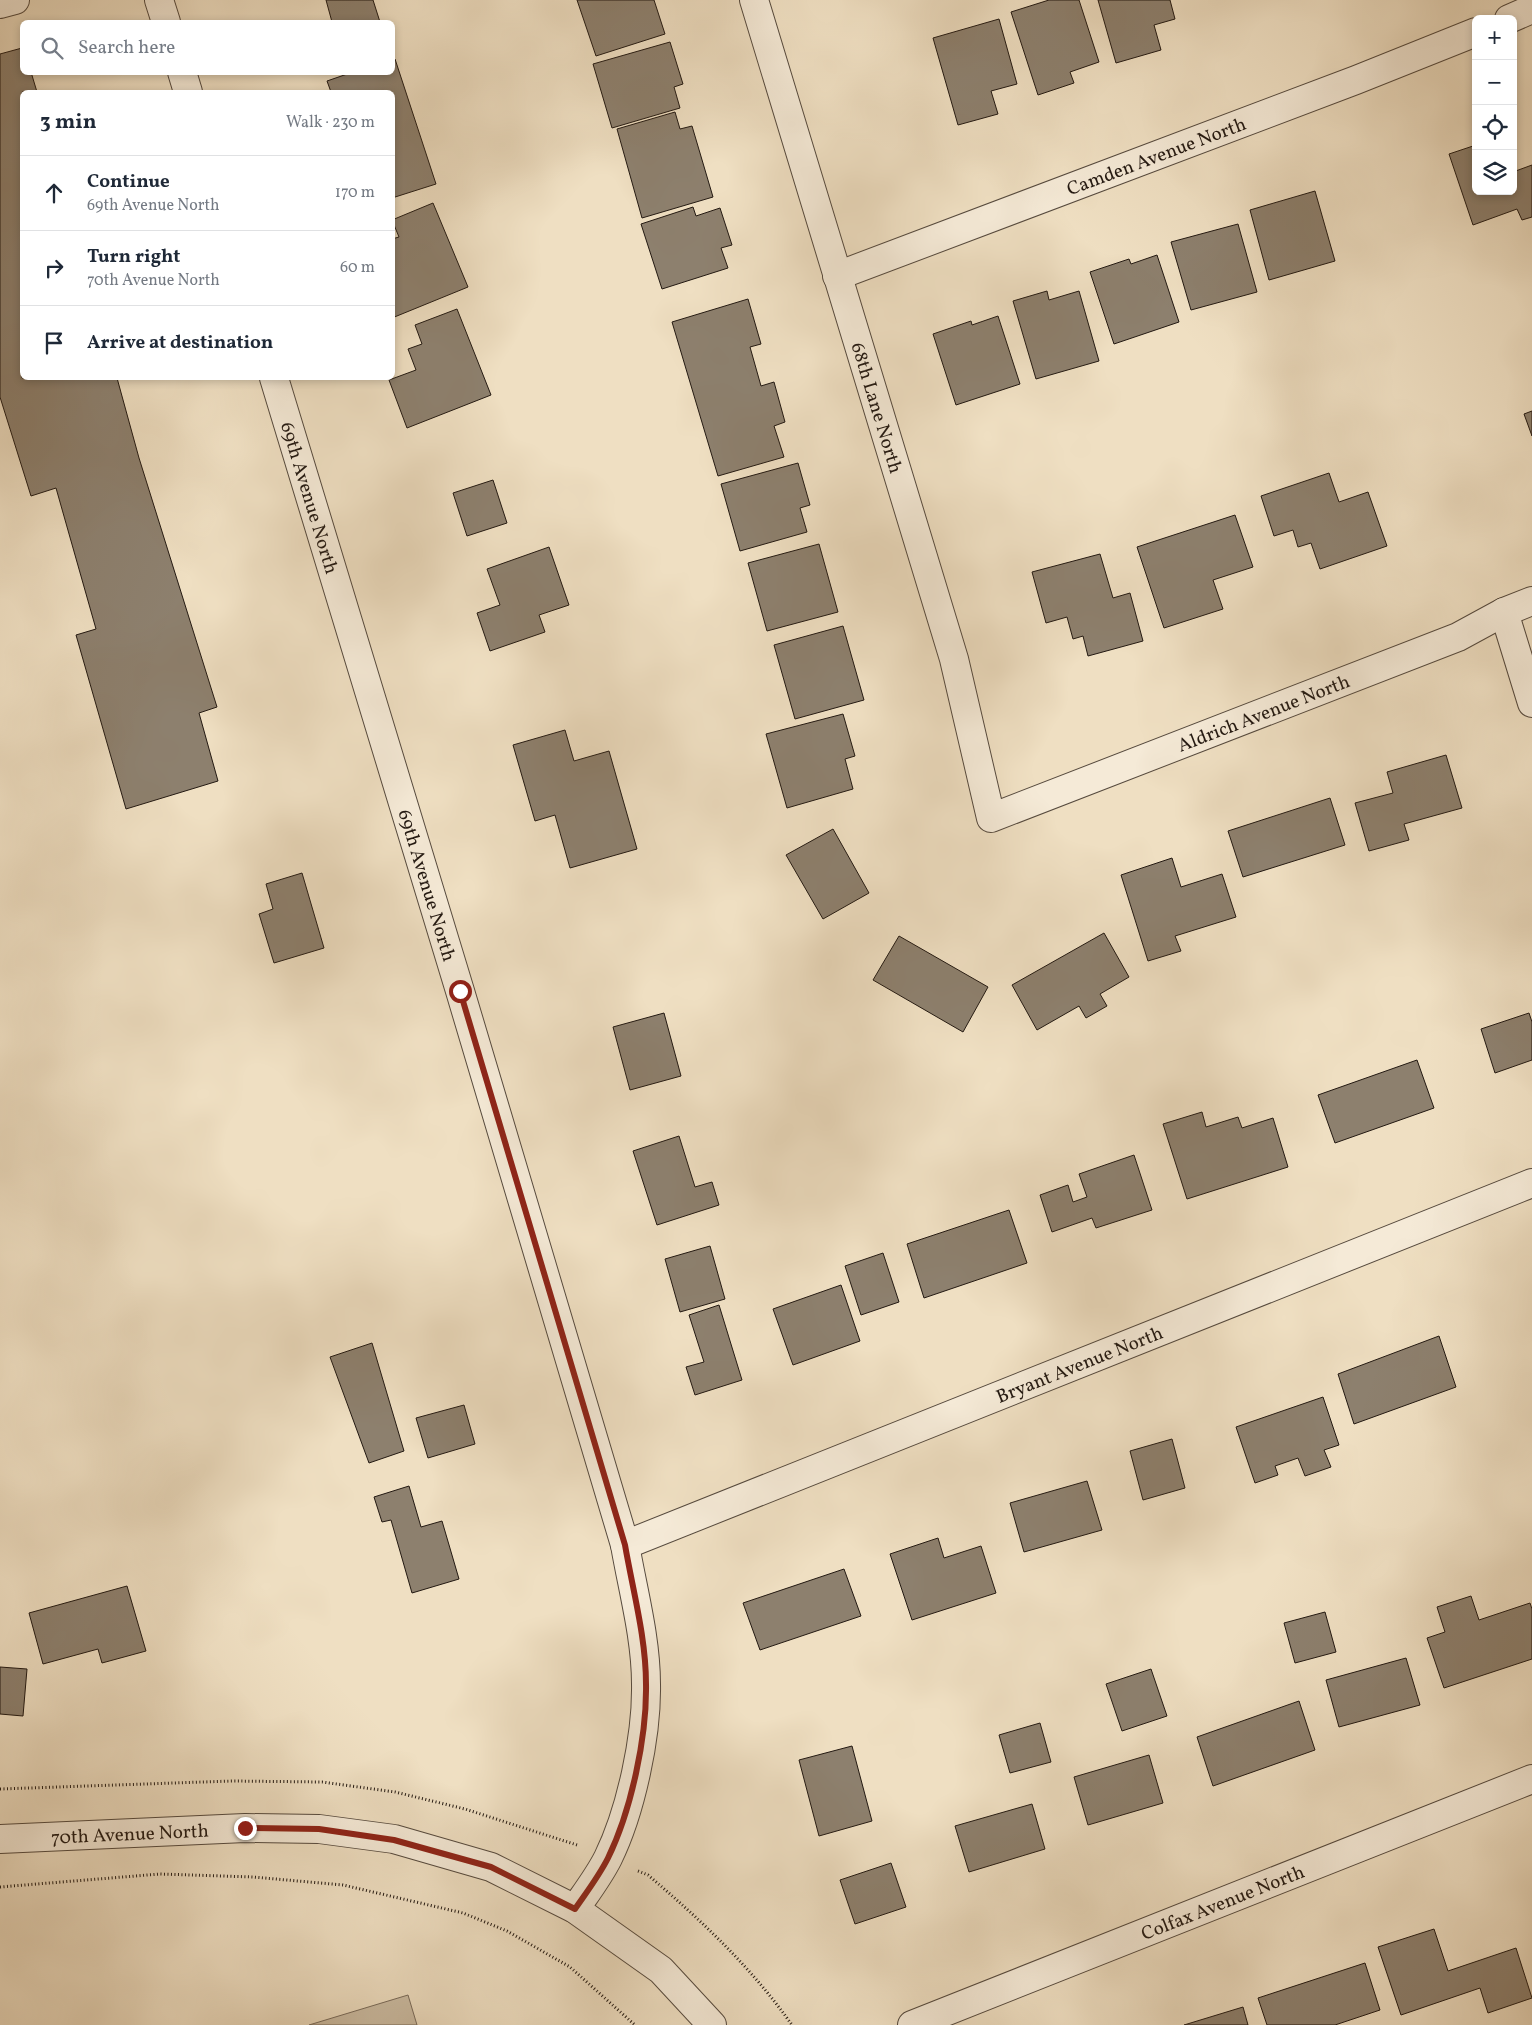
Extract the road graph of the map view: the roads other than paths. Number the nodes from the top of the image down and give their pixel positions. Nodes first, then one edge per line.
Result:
1 (15, 0) edge
2 (160, 0) edge
3 (754, 0) edge
4 (0, 4) edge
5 (1532, 9) edge
6 (1517, 16) edge
7 (165, 20) edge
8 (1472, 34) edge
9 (183, 75) edge
10 (187, 90) edge
11 (837, 276) junction
12 (275, 380) edge
13 (1532, 601) edge
14 (1504, 612) junction
15 (1532, 703) edge
16 (991, 818) joint
17 (1532, 1183) edge
18 (625, 1545) junction
19 (1532, 1778) edge
20 (0, 1839) edge
21 (575, 1909) junction
22 (712, 2025) edge
23 (912, 2025) edge

1 - 4 street
2 - 7 street
3 - 11 street, 68th Lane North
5 - 6 street
8 - 11 street, Camden Avenue North
9 - 10 street
11 - 16 street, 68th Lane North
12 - 18 street, 69th Avenue North
13 - 14 street, Aldrich Avenue North
14 - 15 street
14 - 16 street, Aldrich Avenue North
17 - 18 street, Bryant Avenue North
18 - 21 street, 69th Avenue North
19 - 23 street, Colfax Avenue North
20 - 21 street, 70th Avenue North
21 - 22 street

